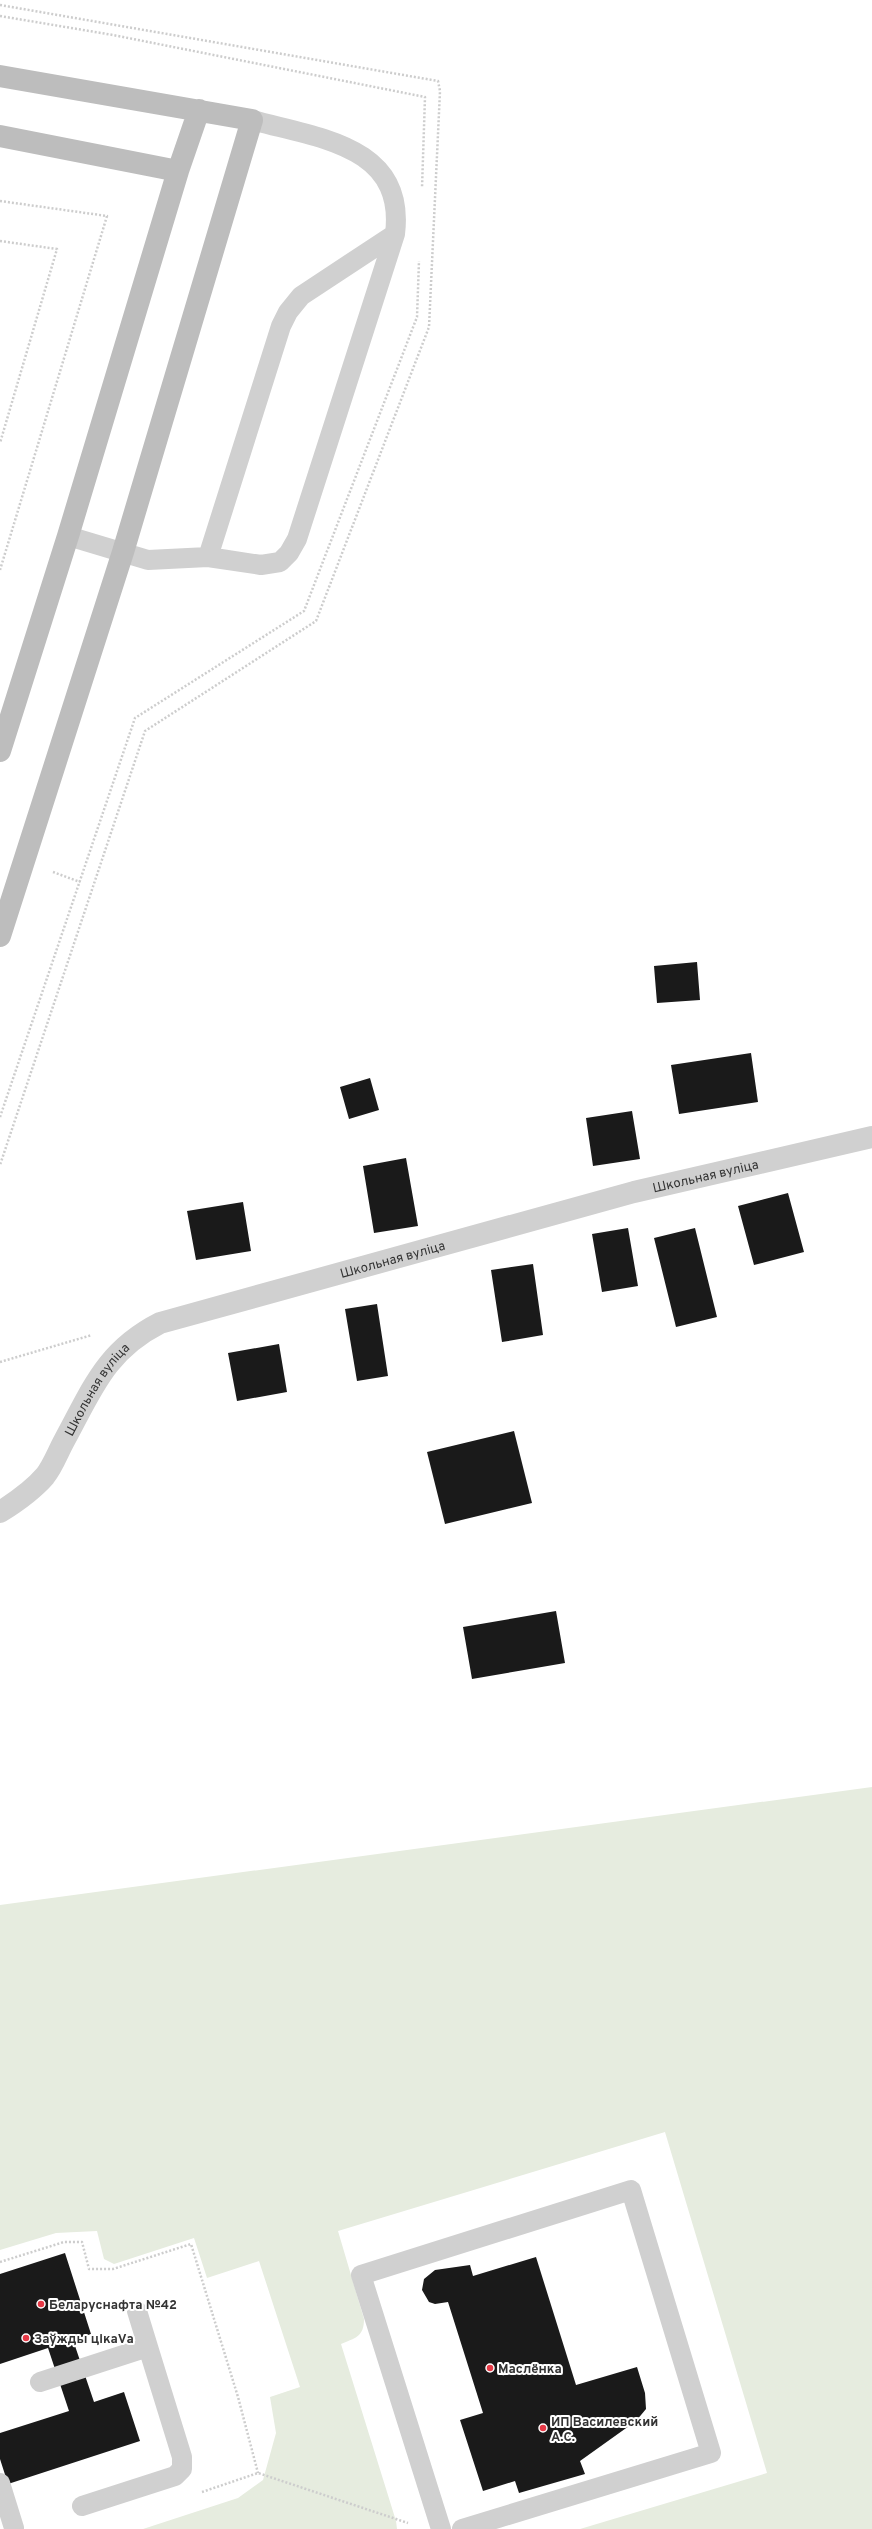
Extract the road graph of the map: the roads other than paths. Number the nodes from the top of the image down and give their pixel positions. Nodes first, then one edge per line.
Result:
1 (0, 76) edge
2 (199, 110) junction
3 (252, 120) junction
4 (0, 136) edge
5 (178, 170) junction
6 (395, 234) junction
7 (68, 536) junction
8 (123, 552) junction
9 (208, 557) junction
10 (0, 751) edge
11 (0, 936) edge
12 (872, 1136) edge
13 (0, 1512) edge
14 (137, 2311) dead end
15 (148, 2347) junction
16 (40, 2382) dead end
17 (0, 2483) edge
18 (82, 2506) dead end
19 (14, 2528) edge
20 (441, 2529) edge
21 (462, 2529) edge

1 - 2 main road
2 - 3 main road
2 - 5 main road
3 - 6 lane
3 - 8 main road
4 - 5 main road
5 - 7 main road
6 - 9 lane
6 - 9 lane
7 - 8 lane
7 - 10 main road
8 - 9 lane
8 - 11 main road
12 - 13 street, Школьная вуліца
14 - 15 lane
15 - 16 lane
15 - 18 lane
17 - 19 lane
20 - 21 lane

